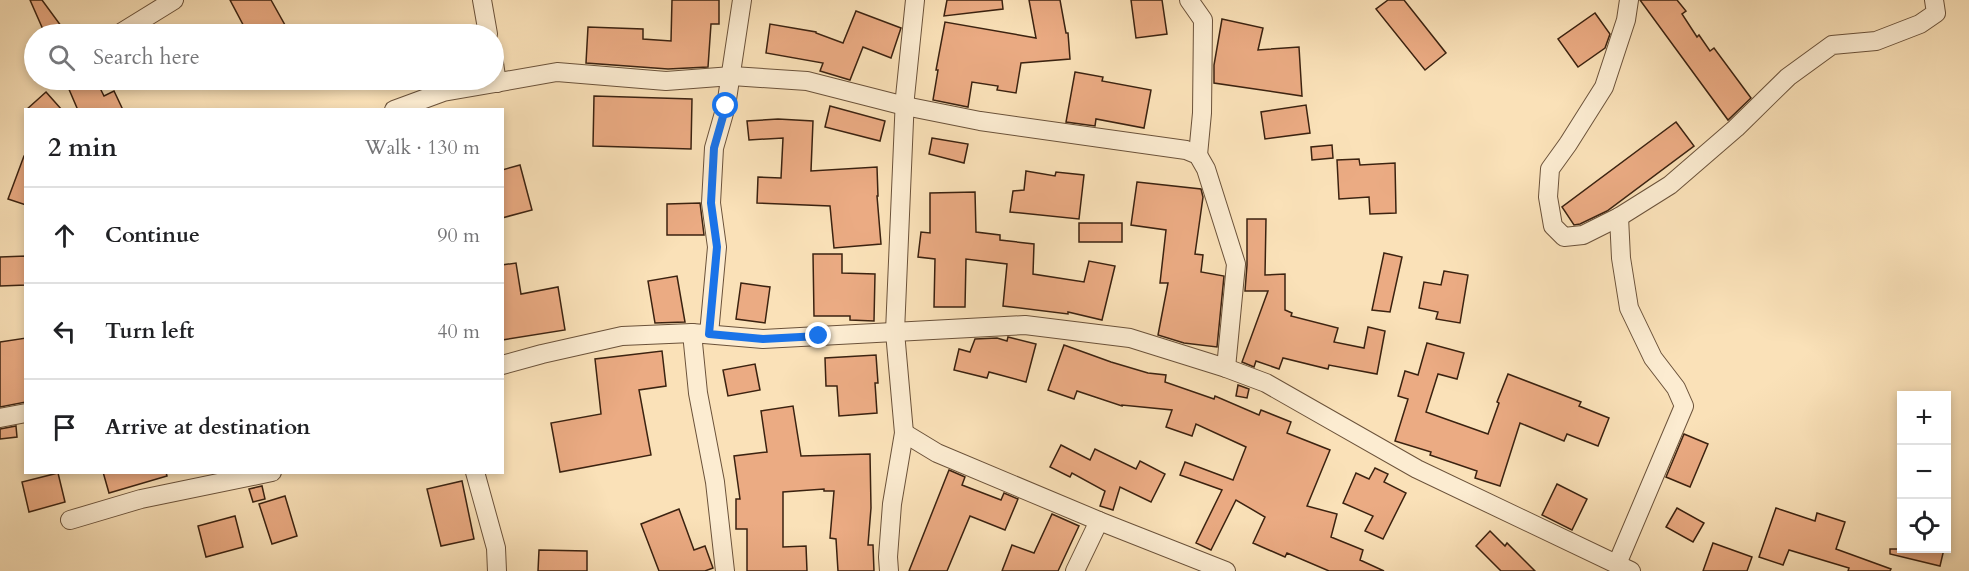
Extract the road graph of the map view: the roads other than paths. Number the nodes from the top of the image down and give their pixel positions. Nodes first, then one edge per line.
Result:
1 (174, 0) edge
2 (482, 0) edge
3 (742, 0) edge
4 (915, 0) edge
5 (1189, 0) edge
6 (1629, 0) edge
7 (1934, 0) edge
8 (134, 24) edge
9 (486, 24) edge
10 (732, 76) junction
11 (504, 82) edge
12 (455, 90) edge
13 (905, 106) junction
14 (399, 108) edge
15 (1198, 155) junction
16 (1619, 217) junction
17 (895, 332) junction
18 (701, 334) junction
19 (504, 364) edge
20 (1226, 368) junction
21 (24, 413) edge
22 (0, 418) edge
23 (904, 433) junction
24 (263, 474) edge
25 (476, 474) edge
26 (70, 520) dead end
27 (1099, 521) junction
28 (1624, 568) edge
29 (496, 571) edge
30 (725, 571) edge
31 (889, 571) edge
32 (1075, 571) edge
33 (1226, 571) edge

1 - 8 street
2 - 9 street
3 - 10 street
4 - 13 street
5 - 15 street
6 - 16 street
7 - 16 street
10 - 11 street
10 - 13 street
10 - 18 street
12 - 14 street
13 - 15 street
13 - 17 street
15 - 20 street
16 - 28 street
17 - 18 street
17 - 20 street
17 - 23 street
18 - 19 street
18 - 30 street
20 - 28 street
21 - 22 street
23 - 27 street
23 - 31 street
24 - 26 street
25 - 29 street
27 - 32 street
27 - 33 street

